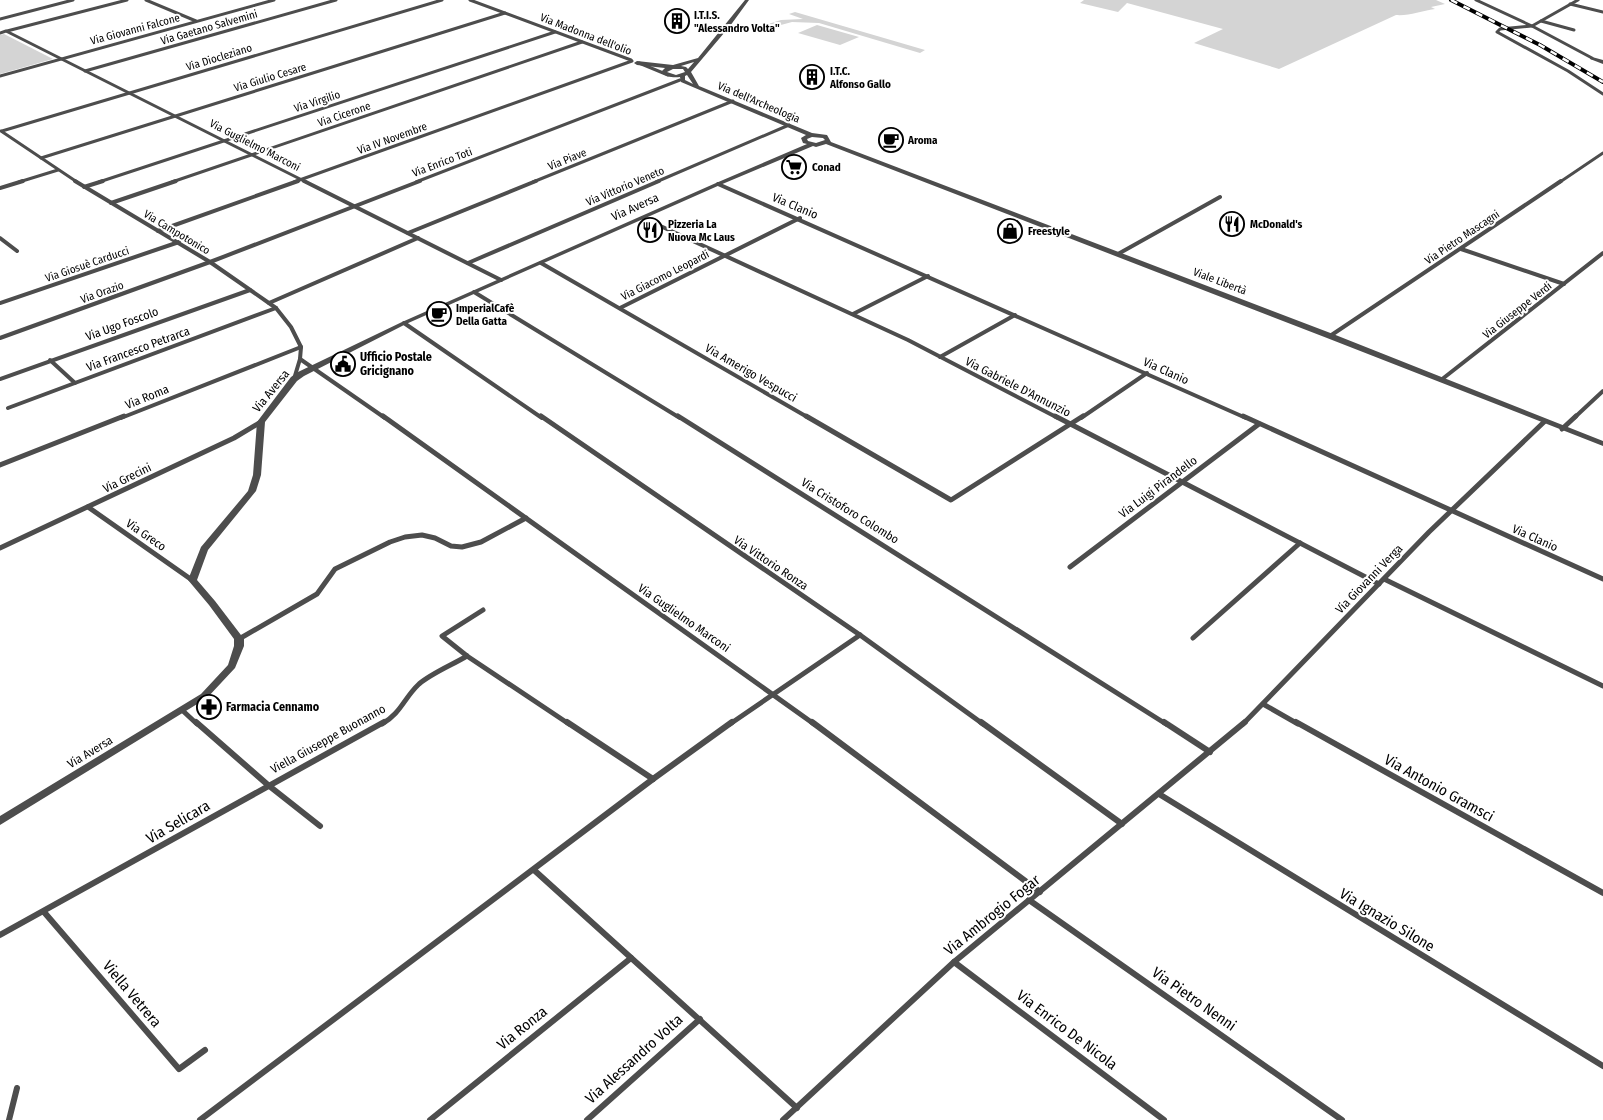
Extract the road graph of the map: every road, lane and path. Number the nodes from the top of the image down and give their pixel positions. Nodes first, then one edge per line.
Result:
1 (73, 0) edge
2 (127, 0) edge
3 (146, 0) edge
4 (274, 0) edge
5 (336, 0) edge
6 (442, 0) edge
7 (471, 0) edge
8 (747, 0) edge
9 (1476, 0) edge
10 (1578, 0) edge
11 (1570, 4) junction
12 (1603, 12) edge
13 (505, 13) junction
14 (0, 19) edge
15 (196, 21) junction
16 (1540, 21) junction
17 (1532, 26) junction
18 (1574, 30) dead end
19 (6, 32) junction
20 (555, 32) junction
21 (0, 33) edge
22 (582, 42) junction
23 (1592, 58) joint
24 (61, 59) junction
25 (697, 59) junction
26 (634, 62) junction
27 (1603, 62) edge
28 (672, 67) junction
29 (86, 71) junction
30 (688, 72) junction
31 (667, 75) junction
32 (0, 76) edge
33 (682, 79) junction
34 (699, 87) junction
35 (130, 93) junction
36 (1603, 94) edge
37 (733, 101) junction
38 (174, 116) junction
39 (790, 125) junction
40 (1, 131) edge
41 (811, 135) junction
42 (224, 141) junction
43 (827, 142) junction
44 (812, 144) junction
45 (1603, 152) edge
46 (252, 155) junction
47 (41, 158) junction
48 (58, 170) junction
49 (302, 180) junction
50 (718, 184) junction
51 (84, 187) junction
52 (0, 188) edge
53 (1220, 197) dead end
54 (111, 203) junction
55 (353, 205) junction
56 (642, 218) junction
57 (800, 218) junction
58 (158, 231) junction
59 (408, 233) junction
60 (0, 238) edge
61 (418, 238) junction
62 (179, 242) junction
63 (1461, 249) junction
64 (17, 251) dead end
65 (1603, 253) edge
66 (1118, 254) junction
67 (725, 255) junction
68 (210, 262) junction
69 (541, 263) junction
70 (468, 264) junction
71 (928, 276) junction
72 (502, 280) junction
73 (1564, 284) junction
74 (250, 290) junction
75 (474, 292) junction
76 (0, 303) edge
77 (268, 303) junction
78 (276, 308) junction
79 (620, 308) junction
80 (852, 314) junction
81 (1015, 315) junction
82 (404, 323) junction
83 (1330, 336) junction
84 (0, 338) edge
85 (301, 347) junction
86 (940, 357) junction
87 (300, 359) junction
88 (50, 360) junction
89 (311, 367) junction
90 (1147, 373) junction
91 (0, 379) edge
92 (294, 379) junction
93 (1441, 380) junction
94 (75, 383) junction
95 (1603, 390) edge
96 (8, 408) dead end
97 (261, 422) junction
98 (1544, 422) junction
99 (1259, 424) junction
100 (1070, 425) junction
101 (1562, 429) junction
102 (1603, 444) edge
103 (0, 465) edge
104 (1182, 482) junction
105 (88, 507) junction
106 (1451, 511) junction
107 (526, 518) junction
108 (1300, 543) junction
109 (0, 548) edge
110 (1070, 567) dead end
111 (1603, 579) edge
112 (192, 580) junction
113 (1381, 581) junction
114 (483, 610) dead end
115 (860, 635) junction
116 (1193, 638) dead end
117 (239, 639) junction
118 (467, 656) junction
119 (1603, 686) edge
120 (773, 692) junction
121 (1263, 704) junction
122 (182, 710) junction
123 (1210, 752) junction
124 (653, 779) junction
125 (268, 785) junction
126 (1159, 794) junction
127 (0, 821) edge
128 (1122, 824) junction
129 (320, 826) dead end
130 (534, 870) junction
131 (1040, 892) junction
132 (1603, 893) edge
133 (1029, 900) junction
134 (44, 912) junction
135 (0, 935) edge
136 (632, 958) junction
137 (954, 962) junction
138 (700, 1019) junction
139 (205, 1050) dead end
140 (1603, 1066) edge
141 (17, 1088) dead end
142 (797, 1108) junction
143 (9, 1120) edge
144 (200, 1120) edge
145 (430, 1120) edge
146 (587, 1120) edge
147 (783, 1120) edge
148 (1164, 1120) edge
149 (1342, 1120) edge

1 - 14 street
2 - 19 street
3 - 15 street
4 - 15 street, Via Giovanni Falcone
5 - 29 street, Via Gaetano Salvemini
6 - 35 street, Via Diocleziano
7 - 13 street, Via Madonna dell'olio
8 - 25 street
9 - 17 street
10 - 11 street
11 - 12 street
11 - 16 street
13 - 20 street, Via Madonna dell'olio
13 - 38 street, Via Giulio Cesare
15 - 24 street, Via Giovanni Falcone
16 - 17 street
16 - 18 street
17 - 23 street
17 - 36 street
19 - 21 street
19 - 24 street, Via Guglielmo Marconi
20 - 22 street, Via Madonna dell'olio
20 - 42 street, Via Virgilio
22 - 26 street, Via Madonna dell'olio
22 - 46 street, Via Cicerone
23 - 27 street
24 - 29 street, Via Guglielmo Marconi
24 - 32 street, Via Giovanni Falcone
25 - 28 street
25 - 30 street
26 - 28 street
26 - 31 street, Via Madonna dell'olio
26 - 49 street, Via IV Novembre
28 - 30 street
28 - 31 street
29 - 35 street, Via Guglielmo Marconi
30 - 33 street
30 - 34 street, Via dell'Archeologia
31 - 33 street
33 - 34 street, Via dell'Archeologia
33 - 55 street, Via Enrico Toti
34 - 37 street, Via dell'Archeologia
35 - 38 street, Via Guglielmo Marconi
35 - 40 street, Via Diocleziano
37 - 39 street, Via dell'Archeologia
37 - 59 street, Via Piave
38 - 42 street, Via Guglielmo Marconi
38 - 47 street, Via Giulio Cesare
39 - 41 street, Via dell'Archeologia
39 - 70 street, Via Vittorio Veneto
40 - 47 street, Via Campotonico
41 - 43 street, Viale Libertà
41 - 44 street
42 - 46 street, Via Guglielmo Marconi
42 - 51 street, Via Virgilio
43 - 44 street
43 - 66 street, Viale Libertà
44 - 50 street, Via Aversa
45 - 63 street, Via Pietro Mascagni
46 - 49 street, Via Guglielmo Marconi
46 - 54 street, Via Cicerone
47 - 48 street, Via Campotonico
48 - 51 street, Via Campotonico
48 - 52 street
49 - 55 street, Via Guglielmo Marconi
49 - 58 street, Via IV Novembre
50 - 56 street, Via Aversa
50 - 57 street, Via Clanio
51 - 54 street, Via Campotonico
53 - 66 street
54 - 58 street, Via Campotonico
55 - 59 street, Via Guglielmo Marconi
55 - 68 street, Via Enrico Toti
56 - 67 street, Via Gabriele D'Annunzio
56 - 69 street, Via Aversa
57 - 67 street, Via Giacomo Leopardi
57 - 71 street, Via Clanio
58 - 62 street, Via Campotonico
59 - 61 street, Via Guglielmo Marconi
60 - 64 street
61 - 70 street, Via Guglielmo Marconi
61 - 77 street
62 - 68 street, Via Campotonico
62 - 76 street, Via Giosuè Carducci
63 - 73 street
63 - 83 street, Via Pietro Mascagni
65 - 73 street, Via Giuseppe Verdi
66 - 83 street, Viale Libertà
67 - 79 street, Via Giacomo Leopardi
67 - 80 street, Via Gabriele D'Annunzio
68 - 74 street, Via Campotonico
68 - 84 street, Via Orazio
69 - 72 street, Via Aversa
69 - 79 street, Via Amerigo Vespucci
70 - 72 street, Via Guglielmo Marconi
71 - 80 street
71 - 81 street, Via Clanio
72 - 75 street, Via Aversa
73 - 93 street, Via Giuseppe Verdi
74 - 77 street, Via Campotonico
74 - 88 street, Via Ugo Foscolo
75 - 82 street, Via Aversa
75 - 123 street, Via Cristoforo Colombo
77 - 78 street, Via Campotonico
78 - 85 street, Via Campotonico
78 - 94 street, Via Francesco Petrarca
79 - 100 street, Via Amerigo Vespucci
80 - 86 street, Via Gabriele D'Annunzio
81 - 86 street
81 - 90 street, Via Clanio
82 - 89 street, Via Aversa
82 - 115 street, Via Vittorio Ronza
83 - 93 street, Viale Libertà
85 - 87 street
85 - 103 street, Via Roma
86 - 100 street, Via Gabriele D'Annunzio
87 - 89 street, Via Guglielmo Marconi
87 - 92 street
88 - 91 street, Via Ugo Foscolo
88 - 94 street
89 - 92 street, Via Aversa
89 - 107 street, Via Guglielmo Marconi
90 - 99 street, Via Clanio
90 - 100 street
92 - 97 street, Via Aversa
93 - 98 street, Viale Libertà
94 - 96 street, Via Francesco Petrarca
95 - 101 street
97 - 105 street, Via Grecini
97 - 112 street, Via Aversa
98 - 101 street, Viale Libertà
98 - 106 street, Via Giovanni Verga
99 - 104 street, Via Luigi Pirandello
99 - 106 street, Via Clanio
100 - 104 street, Via Gabriele D'Annunzio
101 - 102 street, Viale Libertà
104 - 108 street, Via Gabriele D'Annunzio
104 - 110 street, Via Luigi Pirandello
105 - 109 street, Via Grecini
105 - 112 street, Via Greco
106 - 111 street, Via Clanio
106 - 113 street, Via Giovanni Verga
107 - 117 street
107 - 120 street, Via Guglielmo Marconi
108 - 113 street, Via Gabriele D'Annunzio
108 - 116 street
112 - 117 street
113 - 119 street, Via Gabriele D'Annunzio
113 - 121 street, Via Giovanni Verga
114 - 118 street
115 - 120 street
115 - 128 street, Via Vittorio Ronza
117 - 122 street, Via Aversa
118 - 124 street
118 - 125 street, Viella Giuseppe Buonanno
120 - 124 street
120 - 131 street, Via Guglielmo Marconi
121 - 123 street, Via Giovanni Verga
121 - 132 street, Via Antonio Gramsci
122 - 125 street
122 - 127 street, Via Aversa
123 - 126 street, Via Ambrogio Fogar
124 - 130 street
125 - 129 street
125 - 134 street, Via Selicara
126 - 128 street, Via Ambrogio Fogar
126 - 140 street, Via Ignazio Silone
128 - 131 street, Via Ambrogio Fogar
130 - 136 street
130 - 144 street
131 - 133 street, Via Ambrogio Fogar
133 - 137 street, Via Ambrogio Fogar
133 - 149 street, Via Pietro Nenni
134 - 135 street, Via Selicara
134 - 139 street, Viella Vetrera
136 - 138 street
136 - 145 street, Via Ronza
137 - 142 street, Via Ambrogio Fogar
137 - 148 street, Via Enrico De Nicola
138 - 142 street
138 - 146 street, Via Alessandro Volta
141 - 143 street
142 - 147 street, Via Ambrogio Fogar

